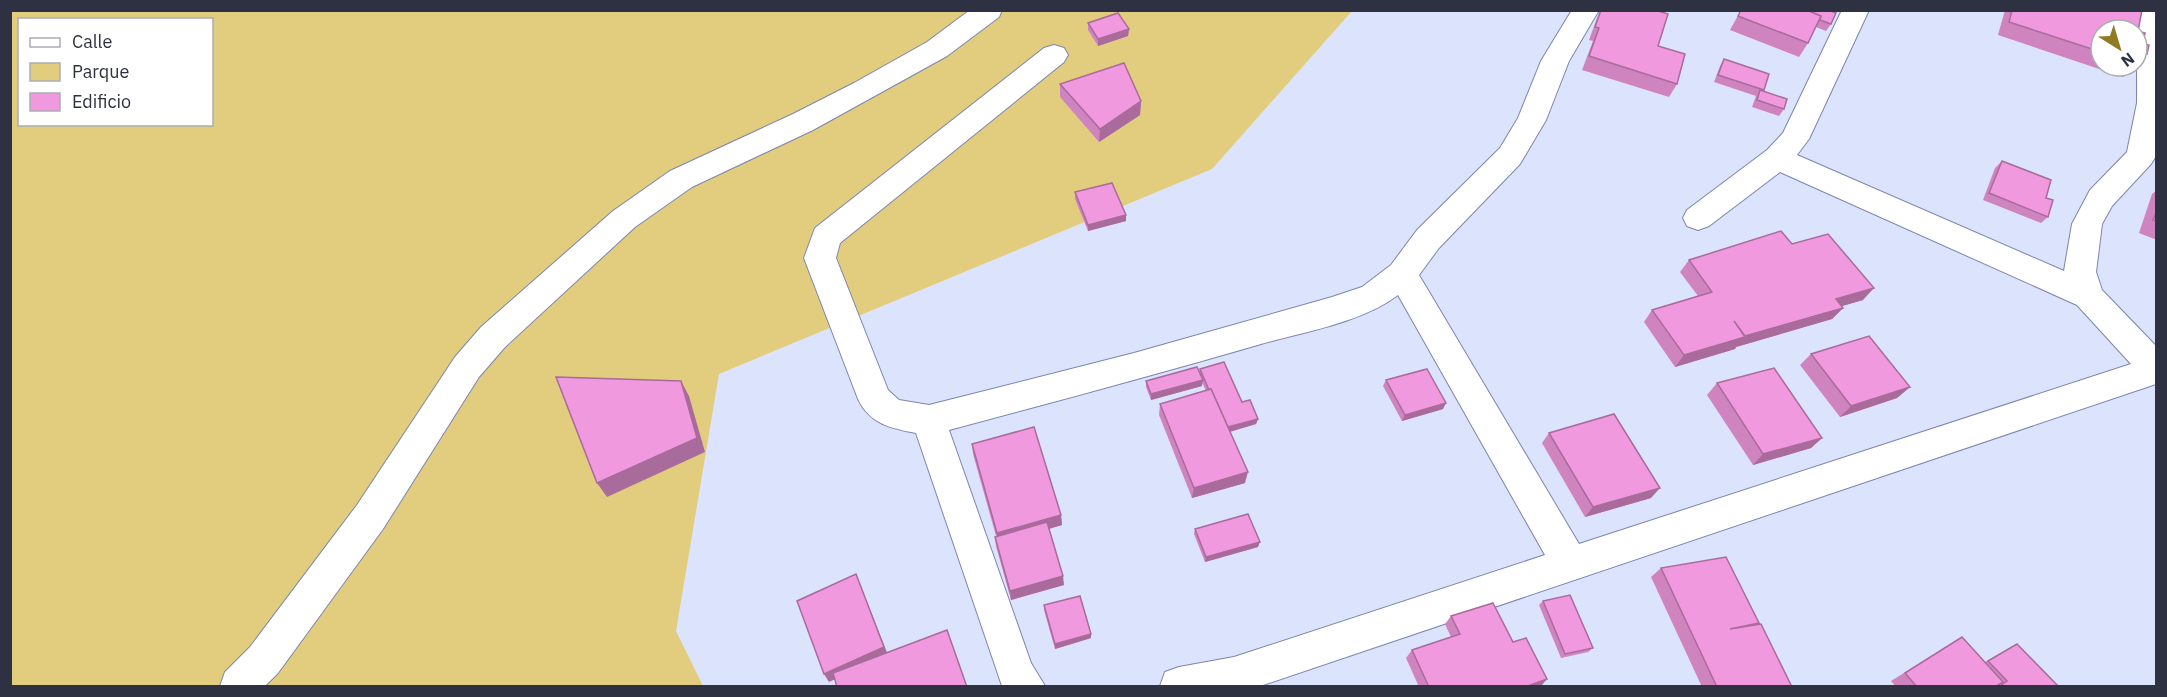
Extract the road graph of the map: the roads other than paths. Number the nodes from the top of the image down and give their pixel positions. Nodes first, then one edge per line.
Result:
1 (989, 10) edge
2 (1586, 10) edge
3 (1857, 10) edge
4 (2154, 10) edge
5 (1054, 55) dead end
6 (1777, 158) junction
7 (1698, 218) dead end
8 (1402, 274) junction
9 (2088, 296) junction
10 (2157, 369) edge
11 (929, 420) junction
12 (1570, 564) junction
13 (1236, 681) edge
14 (239, 687) edge
15 (1025, 687) edge
16 (1179, 687) edge

1 - 14 street
2 - 8 street
3 - 6 street
4 - 9 street
5 - 11 street
6 - 7 street
6 - 9 street
8 - 11 street
8 - 12 street
9 - 10 street
10 - 12 street
11 - 15 street
12 - 13 street
13 - 16 street

